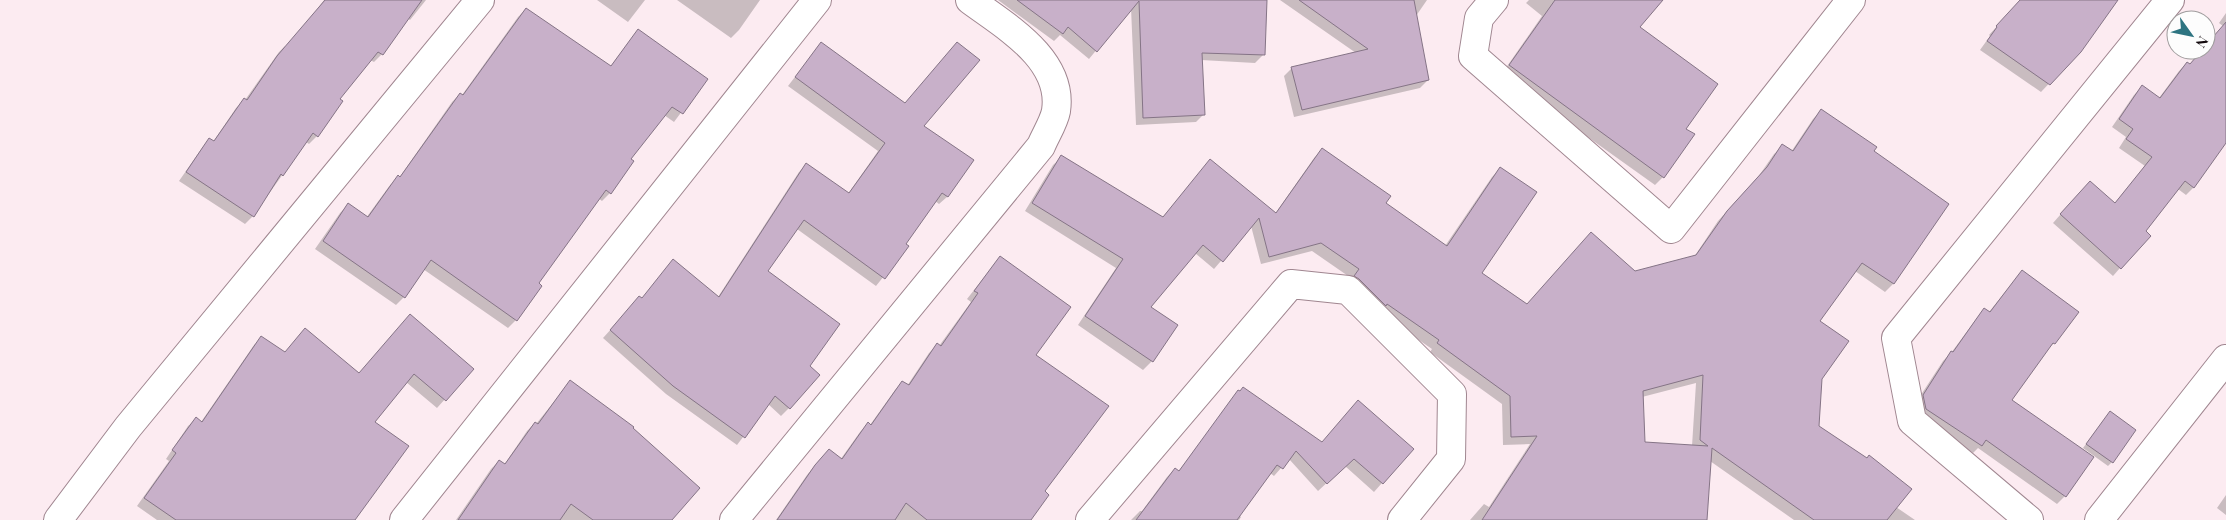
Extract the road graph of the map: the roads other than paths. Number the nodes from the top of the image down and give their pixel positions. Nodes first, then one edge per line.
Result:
1 (480, 0) edge
2 (816, 0) edge
3 (970, 0) edge
4 (1494, 0) edge
5 (1851, 0) edge
6 (2170, 0) edge
7 (2226, 359) edge
8 (58, 520) edge
9 (404, 520) edge
10 (734, 520) edge
11 (1090, 520) edge
12 (1402, 520) edge
13 (2029, 520) edge
14 (2099, 520) edge

1 - 8 street
2 - 9 street
3 - 10 street
4 - 5 street
6 - 13 street
7 - 14 street
11 - 12 street

